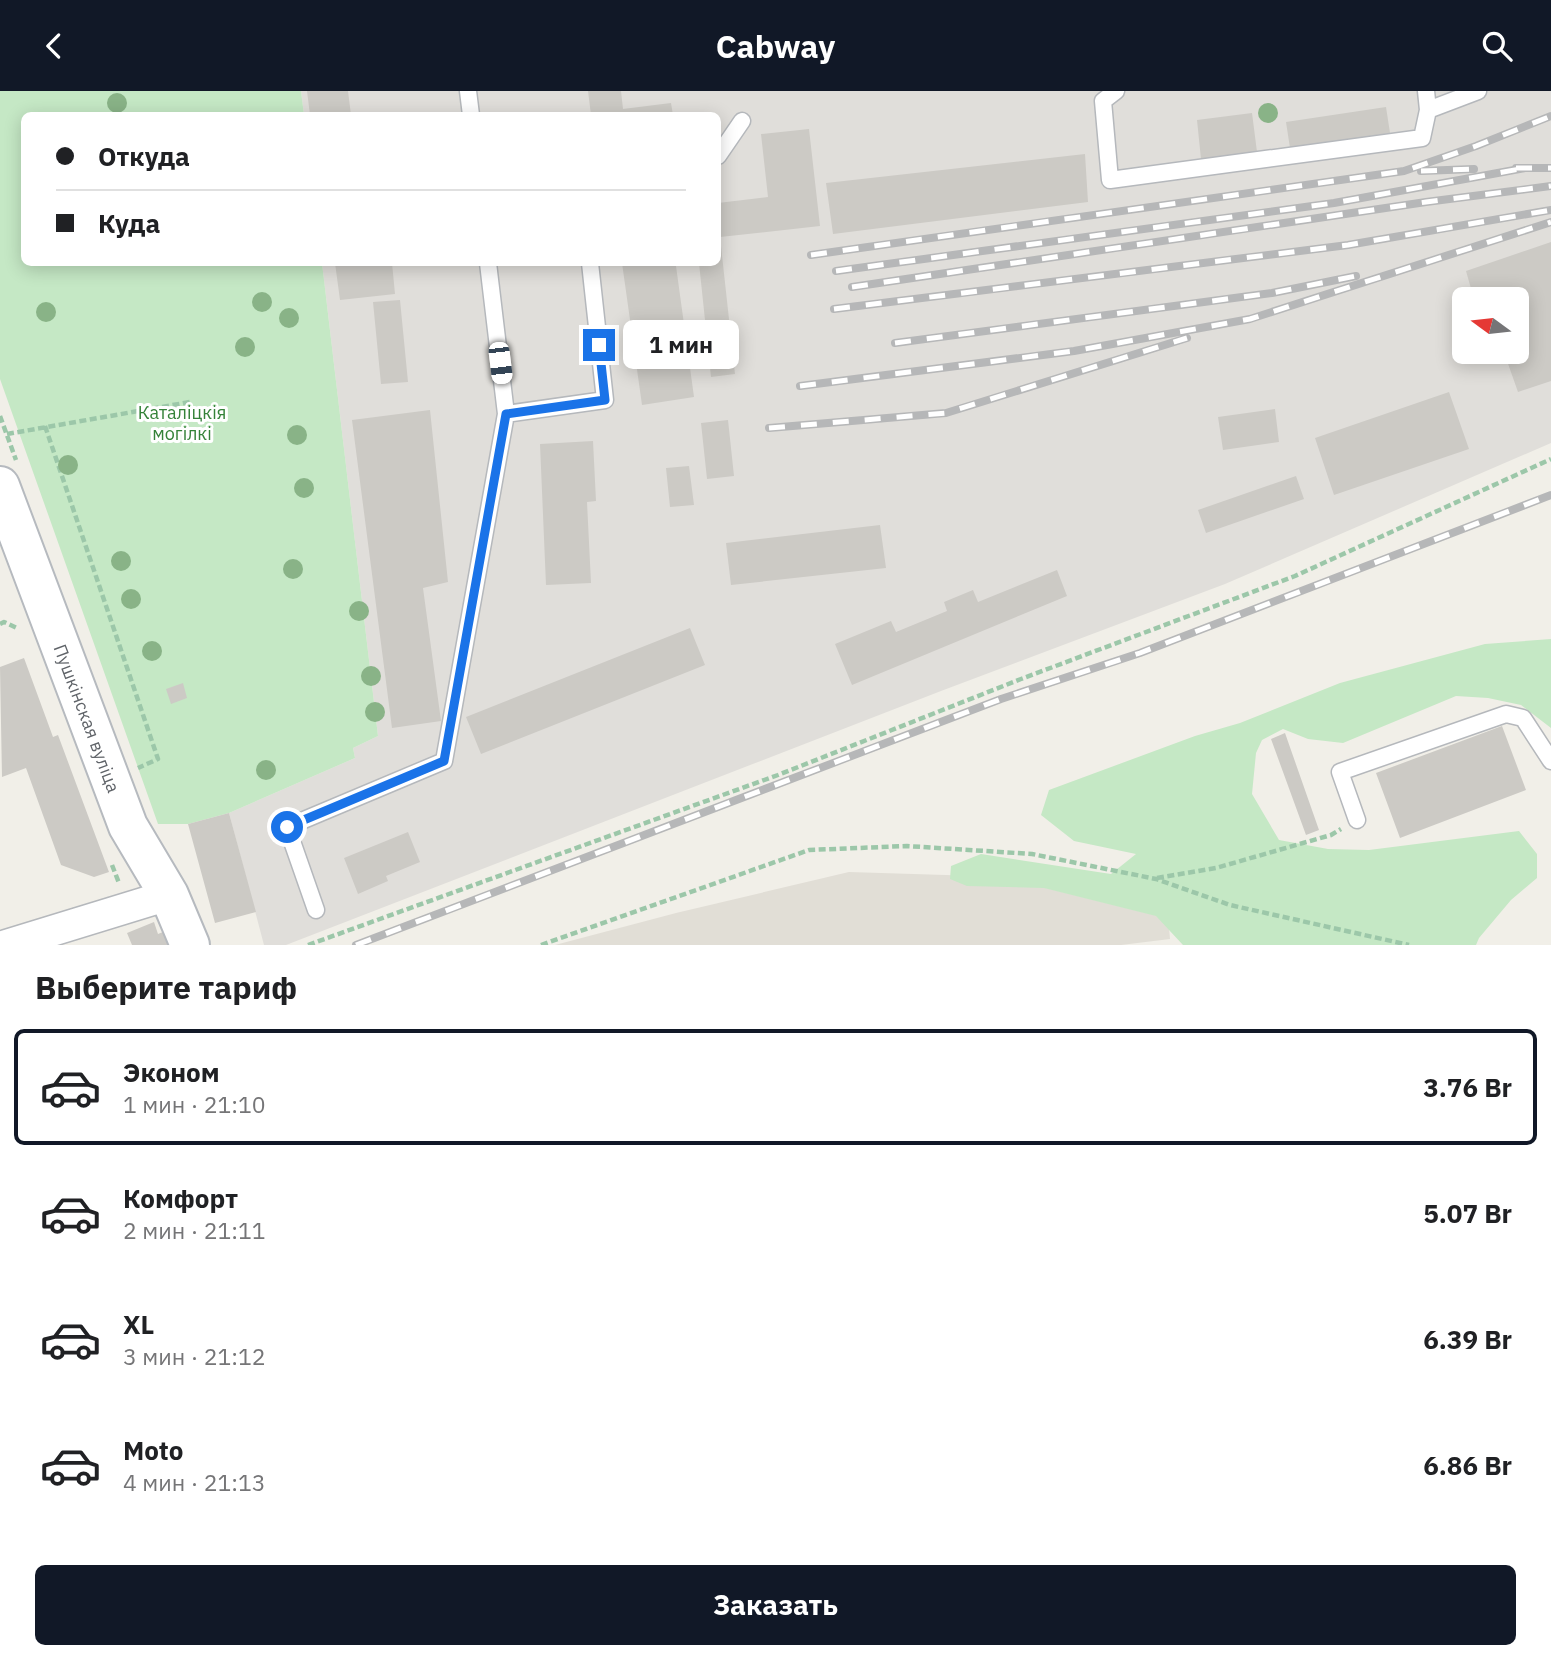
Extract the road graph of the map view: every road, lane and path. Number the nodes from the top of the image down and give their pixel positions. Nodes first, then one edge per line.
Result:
1 (468, 91) edge
2 (1116, 91) edge
3 (1426, 91) edge
4 (1478, 91) edge
5 (1428, 110) junction
6 (471, 112) edge
7 (742, 121) dead end
8 (721, 152) edge
9 (488, 266) edge
10 (590, 266) edge
11 (190, 403) dead end
12 (506, 414) junction
13 (45, 426) junction
14 (7, 434) dead end
15 (1551, 459) edge
16 (0, 486) edge
17 (1, 622) edge
18 (26, 632) dead end
19 (1551, 761) edge
20 (133, 770) dead end
21 (1357, 820) joint
22 (1156, 879) junction
23 (169, 895) junction
24 (316, 910) dead end
25 (6, 945) edge
26 (190, 945) edge
27 (308, 945) edge
28 (541, 945) edge
29 (1409, 945) edge

1 - 6 lane
2 - 5 lane
3 - 5 lane
4 - 5 lane
7 - 8 lane
9 - 12 lane
10 - 12 lane
11 - 13 path
12 - 24 lane
13 - 14 path
13 - 20 path
15 - 27 path
16 - 23 main road, Пушкінская вуліца
17 - 18 path
19 - 21 lane
21 - 22 path
22 - 28 path
22 - 29 path
23 - 25 street
23 - 26 main road, Пушкінская вуліца

